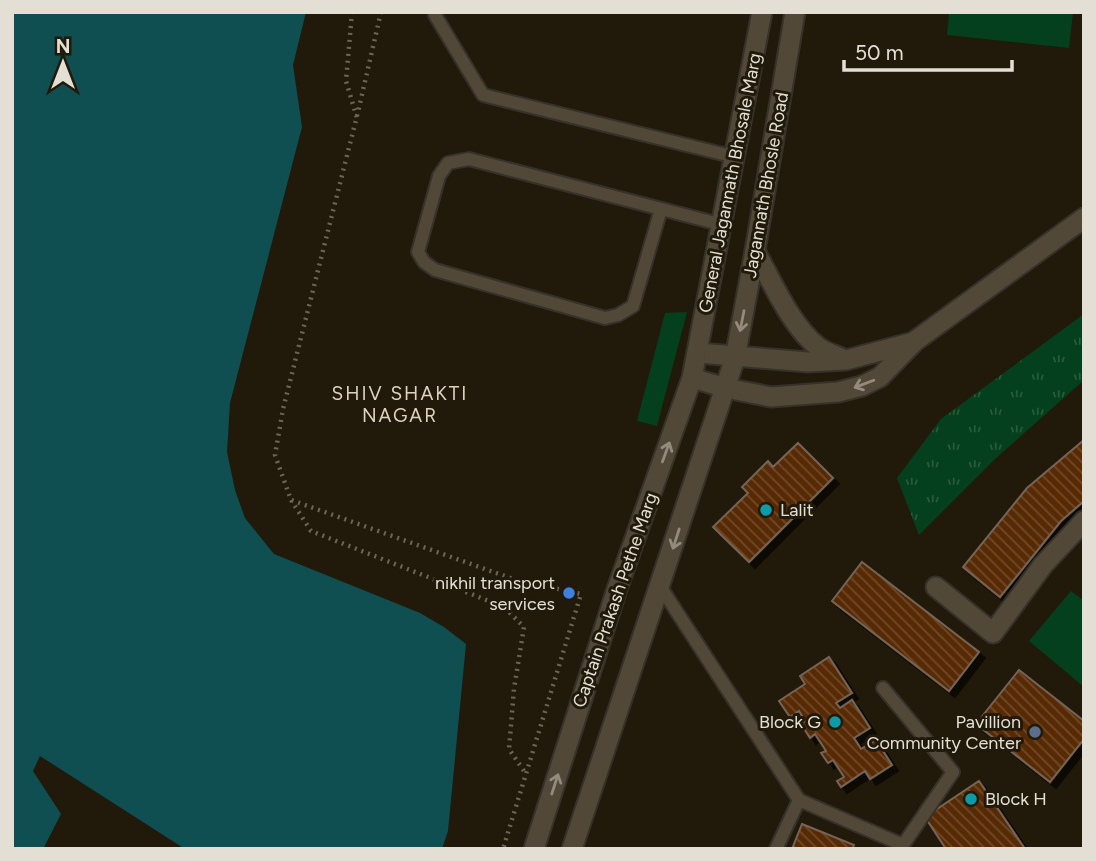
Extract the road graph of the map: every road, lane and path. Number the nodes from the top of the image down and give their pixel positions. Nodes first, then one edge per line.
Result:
1 (352, 12) edge
2 (381, 12) edge
3 (436, 12) edge
4 (762, 12) edge
5 (795, 12) edge
6 (357, 118) junction
7 (735, 157) junction
8 (661, 209) junction
9 (1084, 218) edge
10 (723, 225) junction
11 (755, 251) junction
12 (915, 341) junction
13 (698, 353) junction
14 (734, 358) junction
15 (846, 360) junction
16 (817, 361) junction
17 (692, 378) junction
18 (726, 388) junction
19 (821, 393) junction
20 (291, 500) junction
21 (1084, 521) edge
22 (660, 586) junction
23 (936, 587) dead end
24 (883, 688) dead end
25 (526, 774) junction
26 (799, 800) junction
27 (902, 847) edge
28 (503, 849) edge
29 (534, 849) edge
30 (572, 849) edge
31 (776, 849) edge

1 - 6 path
2 - 6 path
3 - 7 lane
4 - 7 main road, General Jagannath Bhosale Marg
5 - 11 main road, Jagannath Bhosle Road
6 - 20 path
7 - 10 main road, General Jagannath Bhosale Marg
8 - 8 lane
8 - 10 lane
9 - 12 main road
10 - 13 main road, General Jagannath Bhosale Marg
11 -> 14 main road, Jagannath Bhosle Road
11 - 15 main road
12 - 15 main road
12 -> 19 main road
13 - 14 main road
13 - 17 main road, Captain Prakash Pethe Marg
14 - 16 main road
14 - 18 main road
15 - 16 main road
16 - 19 main road
17 - 18 main road
29 -> 17 main road, Captain Prakash Pethe Marg
18 - 19 main road
18 -> 22 main road
20 - 25 path
20 - 25 path
21 - 23 main road
22 - 26 lane
22 - 30 main road
24 - 27 lane
25 - 28 path
26 - 27 lane
26 - 31 lane

